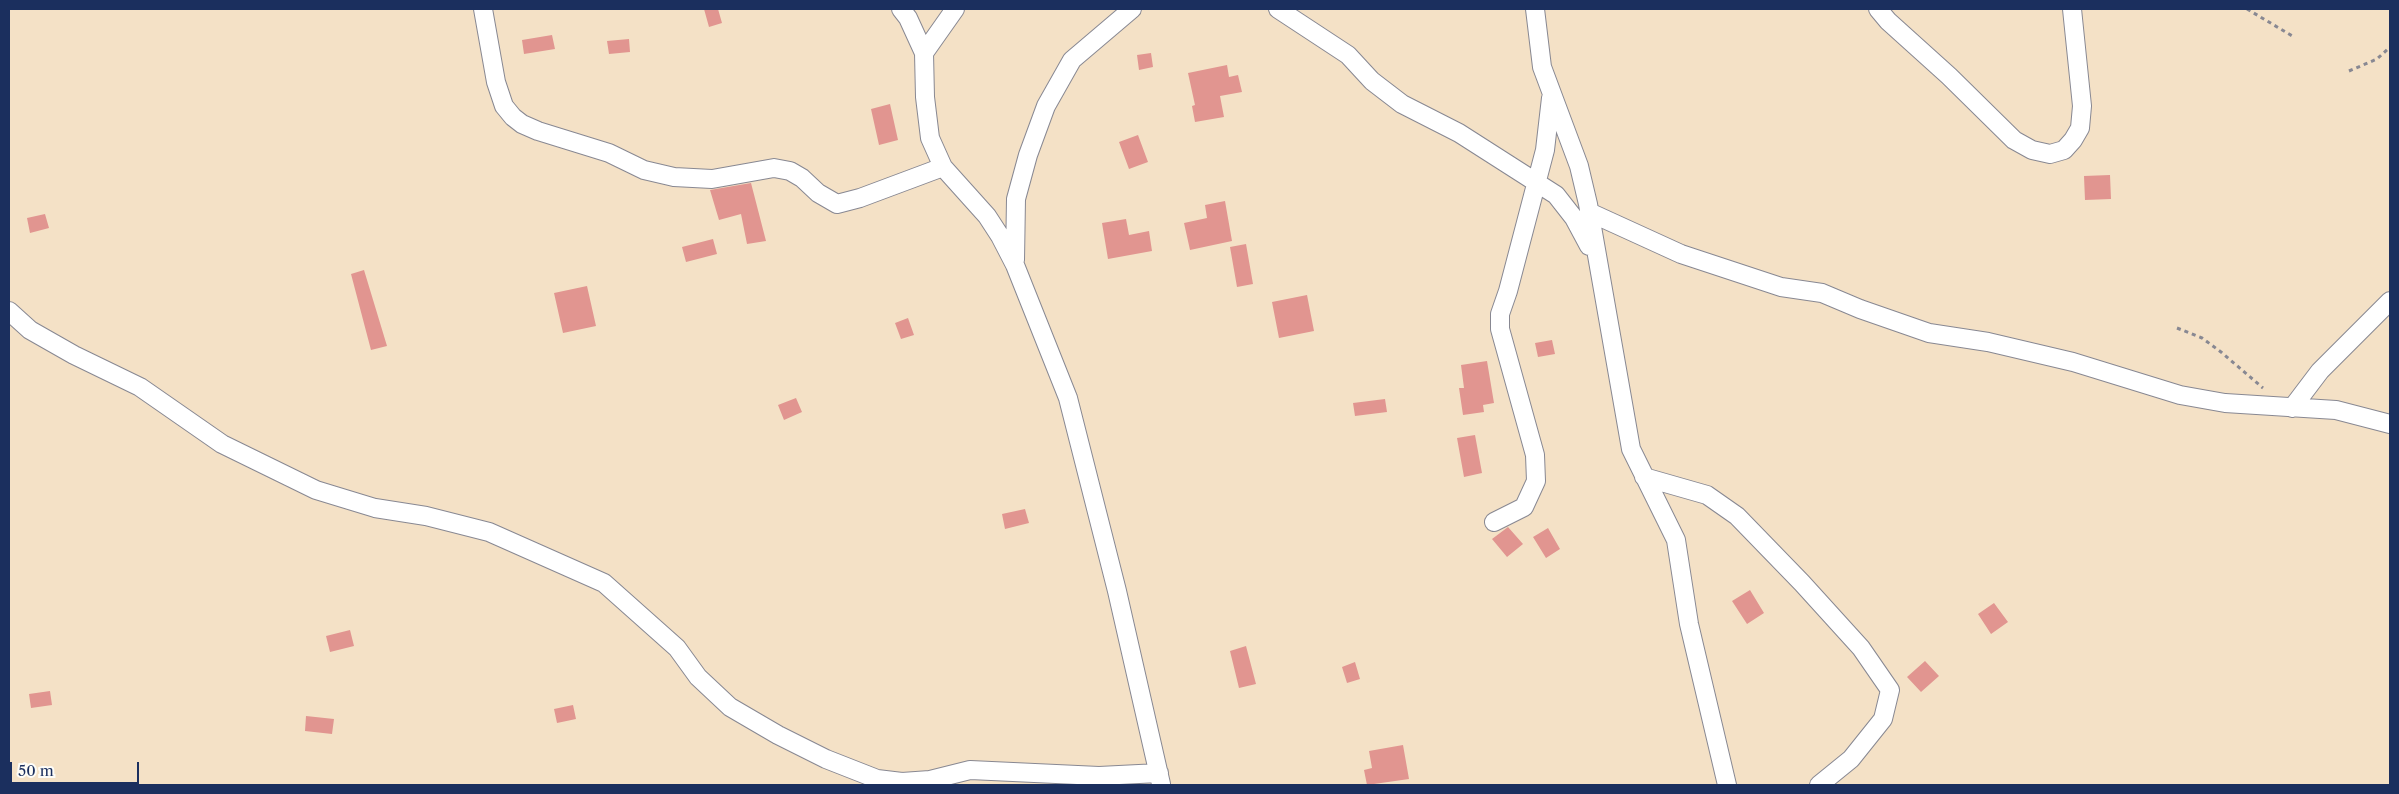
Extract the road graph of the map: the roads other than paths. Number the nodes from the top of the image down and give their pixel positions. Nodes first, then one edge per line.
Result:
1 (483, 9) edge
2 (900, 9) edge
3 (955, 9) edge
4 (1132, 9) edge
5 (1278, 9) edge
6 (1535, 9) edge
7 (1878, 9) edge
8 (2072, 9) edge
9 (924, 53) junction
10 (1551, 95) junction
11 (944, 167) junction
12 (1537, 182) junction
13 (1589, 212) junction
14 (1596, 258) junction
15 (1015, 266) junction
16 (2390, 301) edge
17 (9, 311) edge
18 (2291, 408) junction
19 (2390, 424) edge
20 (1644, 477) junction
21 (1494, 522) dead end
22 (1160, 779) edge
23 (1727, 785) edge
24 (1819, 785) edge

1 - 11 street
2 - 9 street
3 - 9 street
4 - 15 street
5 - 12 street
6 - 10 street
7 - 8 street
9 - 11 street
10 - 12 street
10 - 13 street
11 - 15 street
12 - 14 street
12 - 21 street
13 - 14 street
13 - 18 street
14 - 20 street
15 - 22 street
16 - 18 street
17 - 22 street
18 - 19 street
20 - 23 street
20 - 24 street

